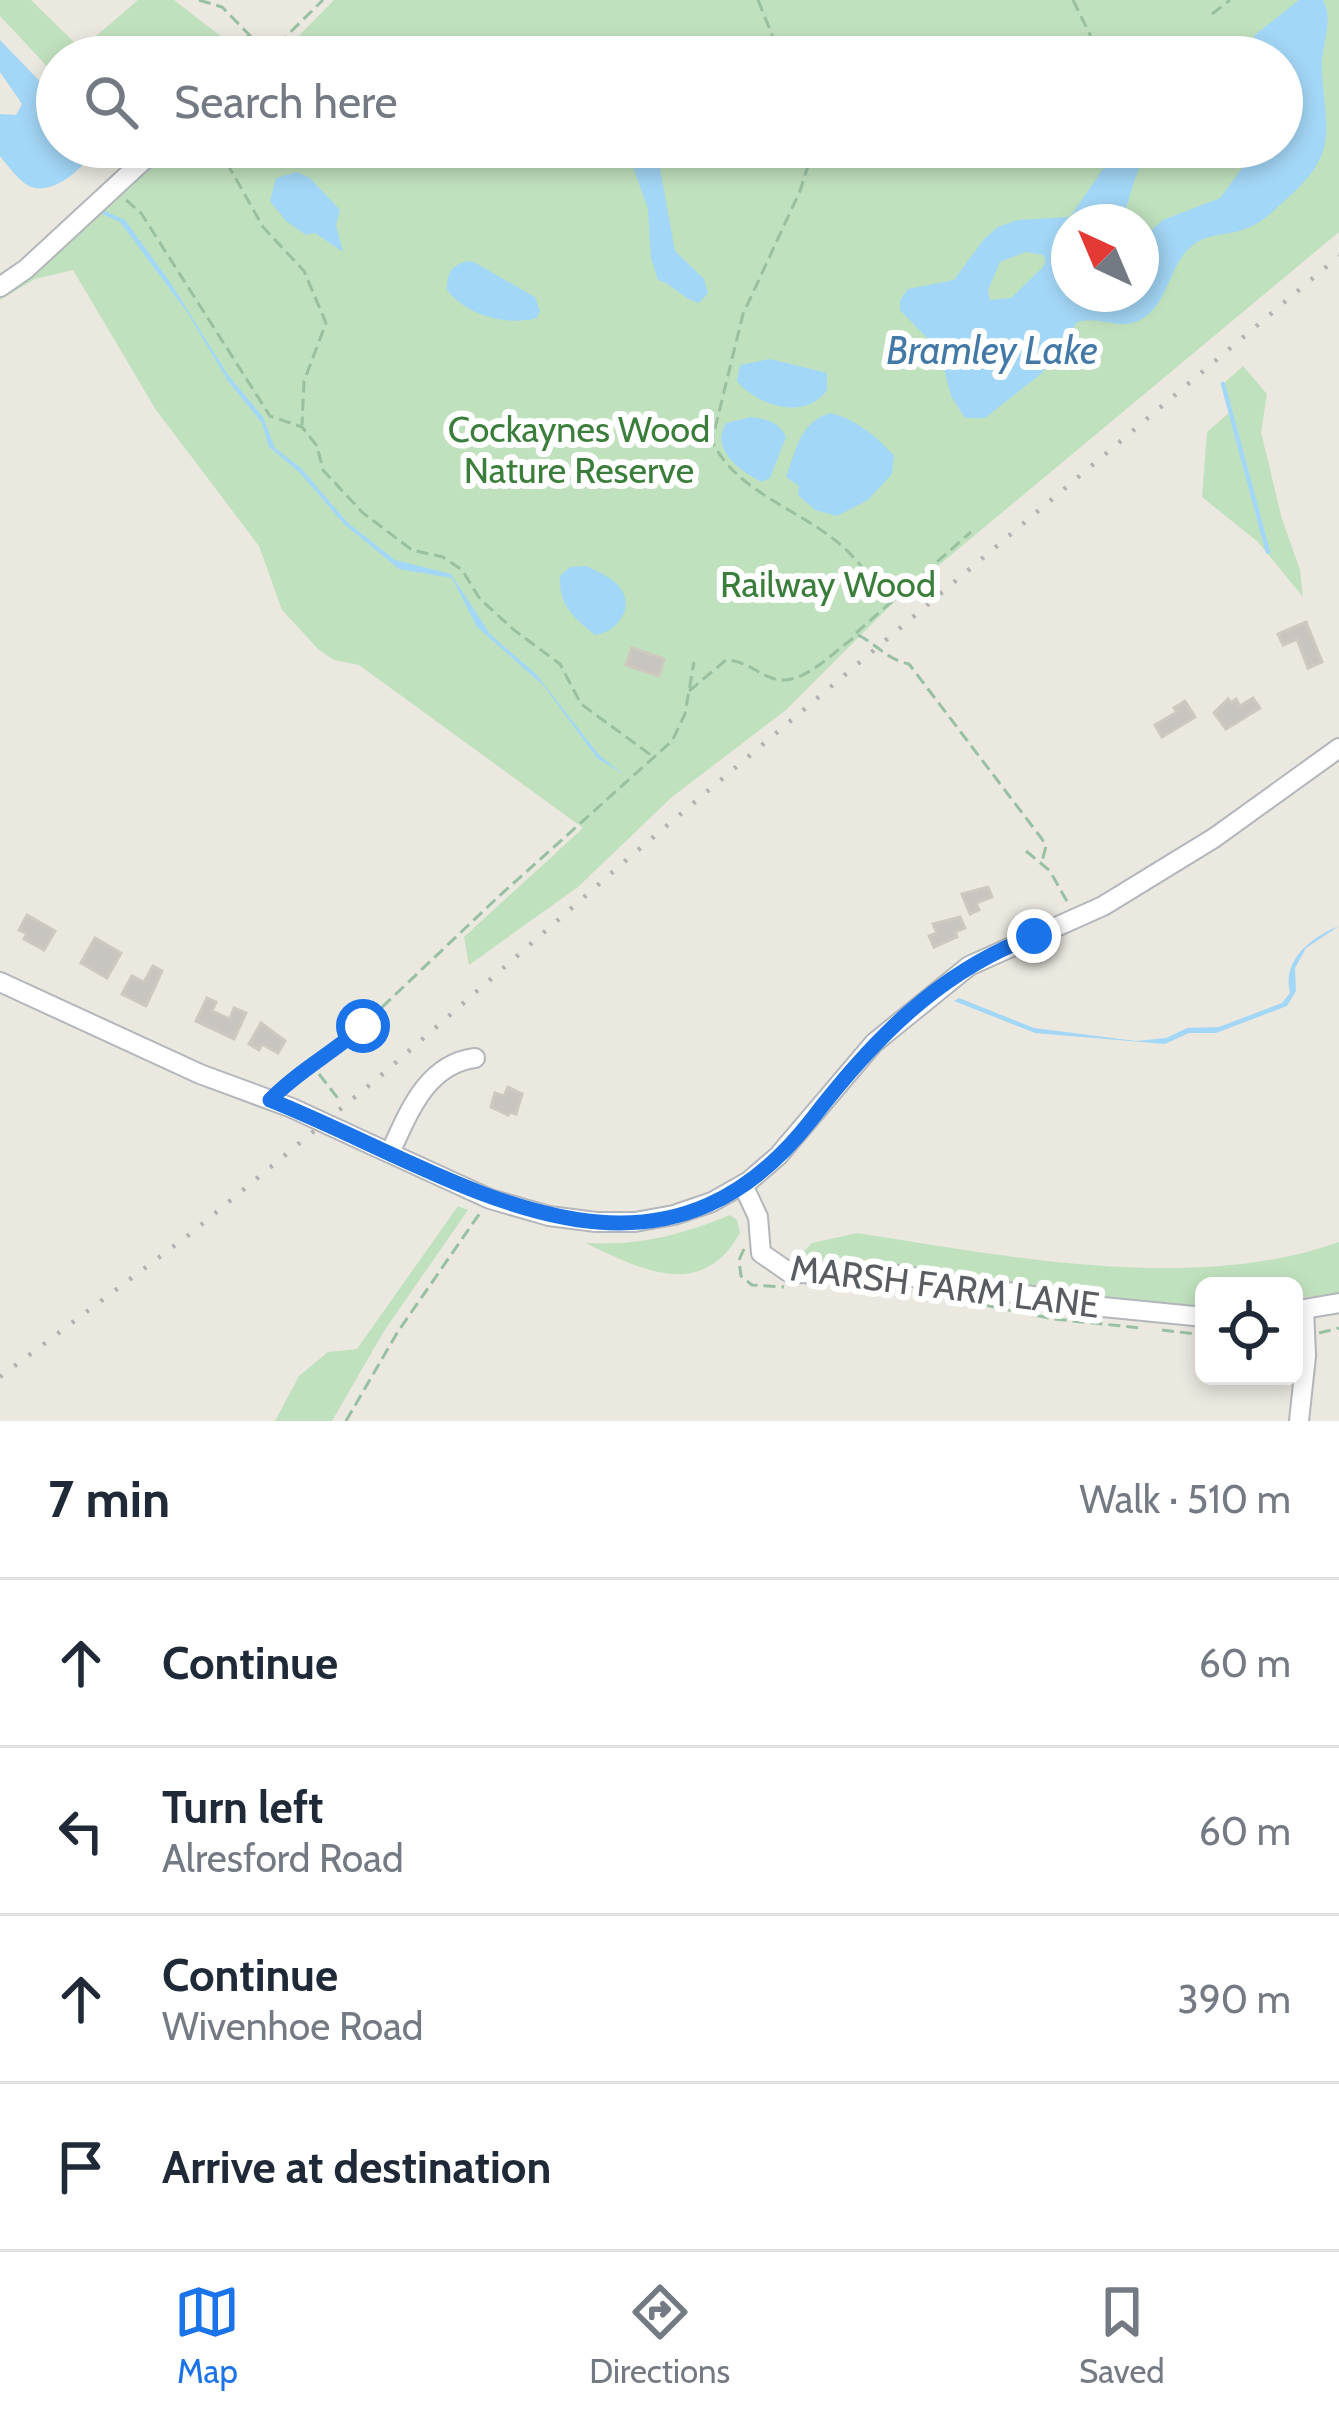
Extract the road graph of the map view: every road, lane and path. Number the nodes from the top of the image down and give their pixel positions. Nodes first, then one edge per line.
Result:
1 (199, 0) edge
2 (323, 0) edge
3 (758, 0) edge
4 (1073, 0) edge
5 (1230, 0) edge
6 (1212, 14) dead end
7 (248, 34) edge
8 (286, 36) edge
9 (773, 36) edge
10 (1091, 36) edge
11 (135, 168) edge
12 (230, 168) edge
13 (807, 168) edge
14 (130, 204) dead end
15 (0, 287) edge
16 (302, 427) junction
17 (971, 532) dead end
18 (888, 604) junction
19 (855, 634) junction
20 (694, 662) dead end
21 (690, 688) junction
22 (1339, 748) edge
23 (655, 758) junction
24 (1025, 851) dead end
25 (1042, 862) junction
26 (1070, 905) dead end
27 (0, 982) edge
28 (363, 1026) junction
29 (355, 1033) junction
30 (475, 1058) dead end
31 (319, 1073) dead end
32 (270, 1100) junction
33 (340, 1101) dead end
34 (381, 1149) junction
35 (743, 1185) junction
36 (490, 1199) junction
37 (1339, 1303) edge
38 (1303, 1308) edge
39 (1195, 1316) edge
40 (1303, 1336) edge
41 (1303, 1384) edge
42 (1303, 1385) edge
43 (346, 1421) edge
44 (1299, 1421) edge

1 - 7 path
2 - 8 path
3 - 9 path
4 - 10 path
5 - 6 path
11 - 15 street
12 - 16 path
13 - 18 path
14 - 16 path
16 - 23 path
17 - 18 path
18 - 19 path
19 - 21 path
19 - 25 path
20 - 21 path
21 - 23 path
22 - 35 street
23 - 28 path
24 - 25 path
25 - 26 path
27 - 32 street
28 - 29 path
28 - 29 path
29 - 32 path
30 - 34 street
31 - 33 path
32 - 34 street, bridge
34 - 36 street
35 - 36 street
35 - 39 street, MARSH FARM LANE
36 - 43 path
37 - 38 street
40 - 41 street
42 - 44 street

